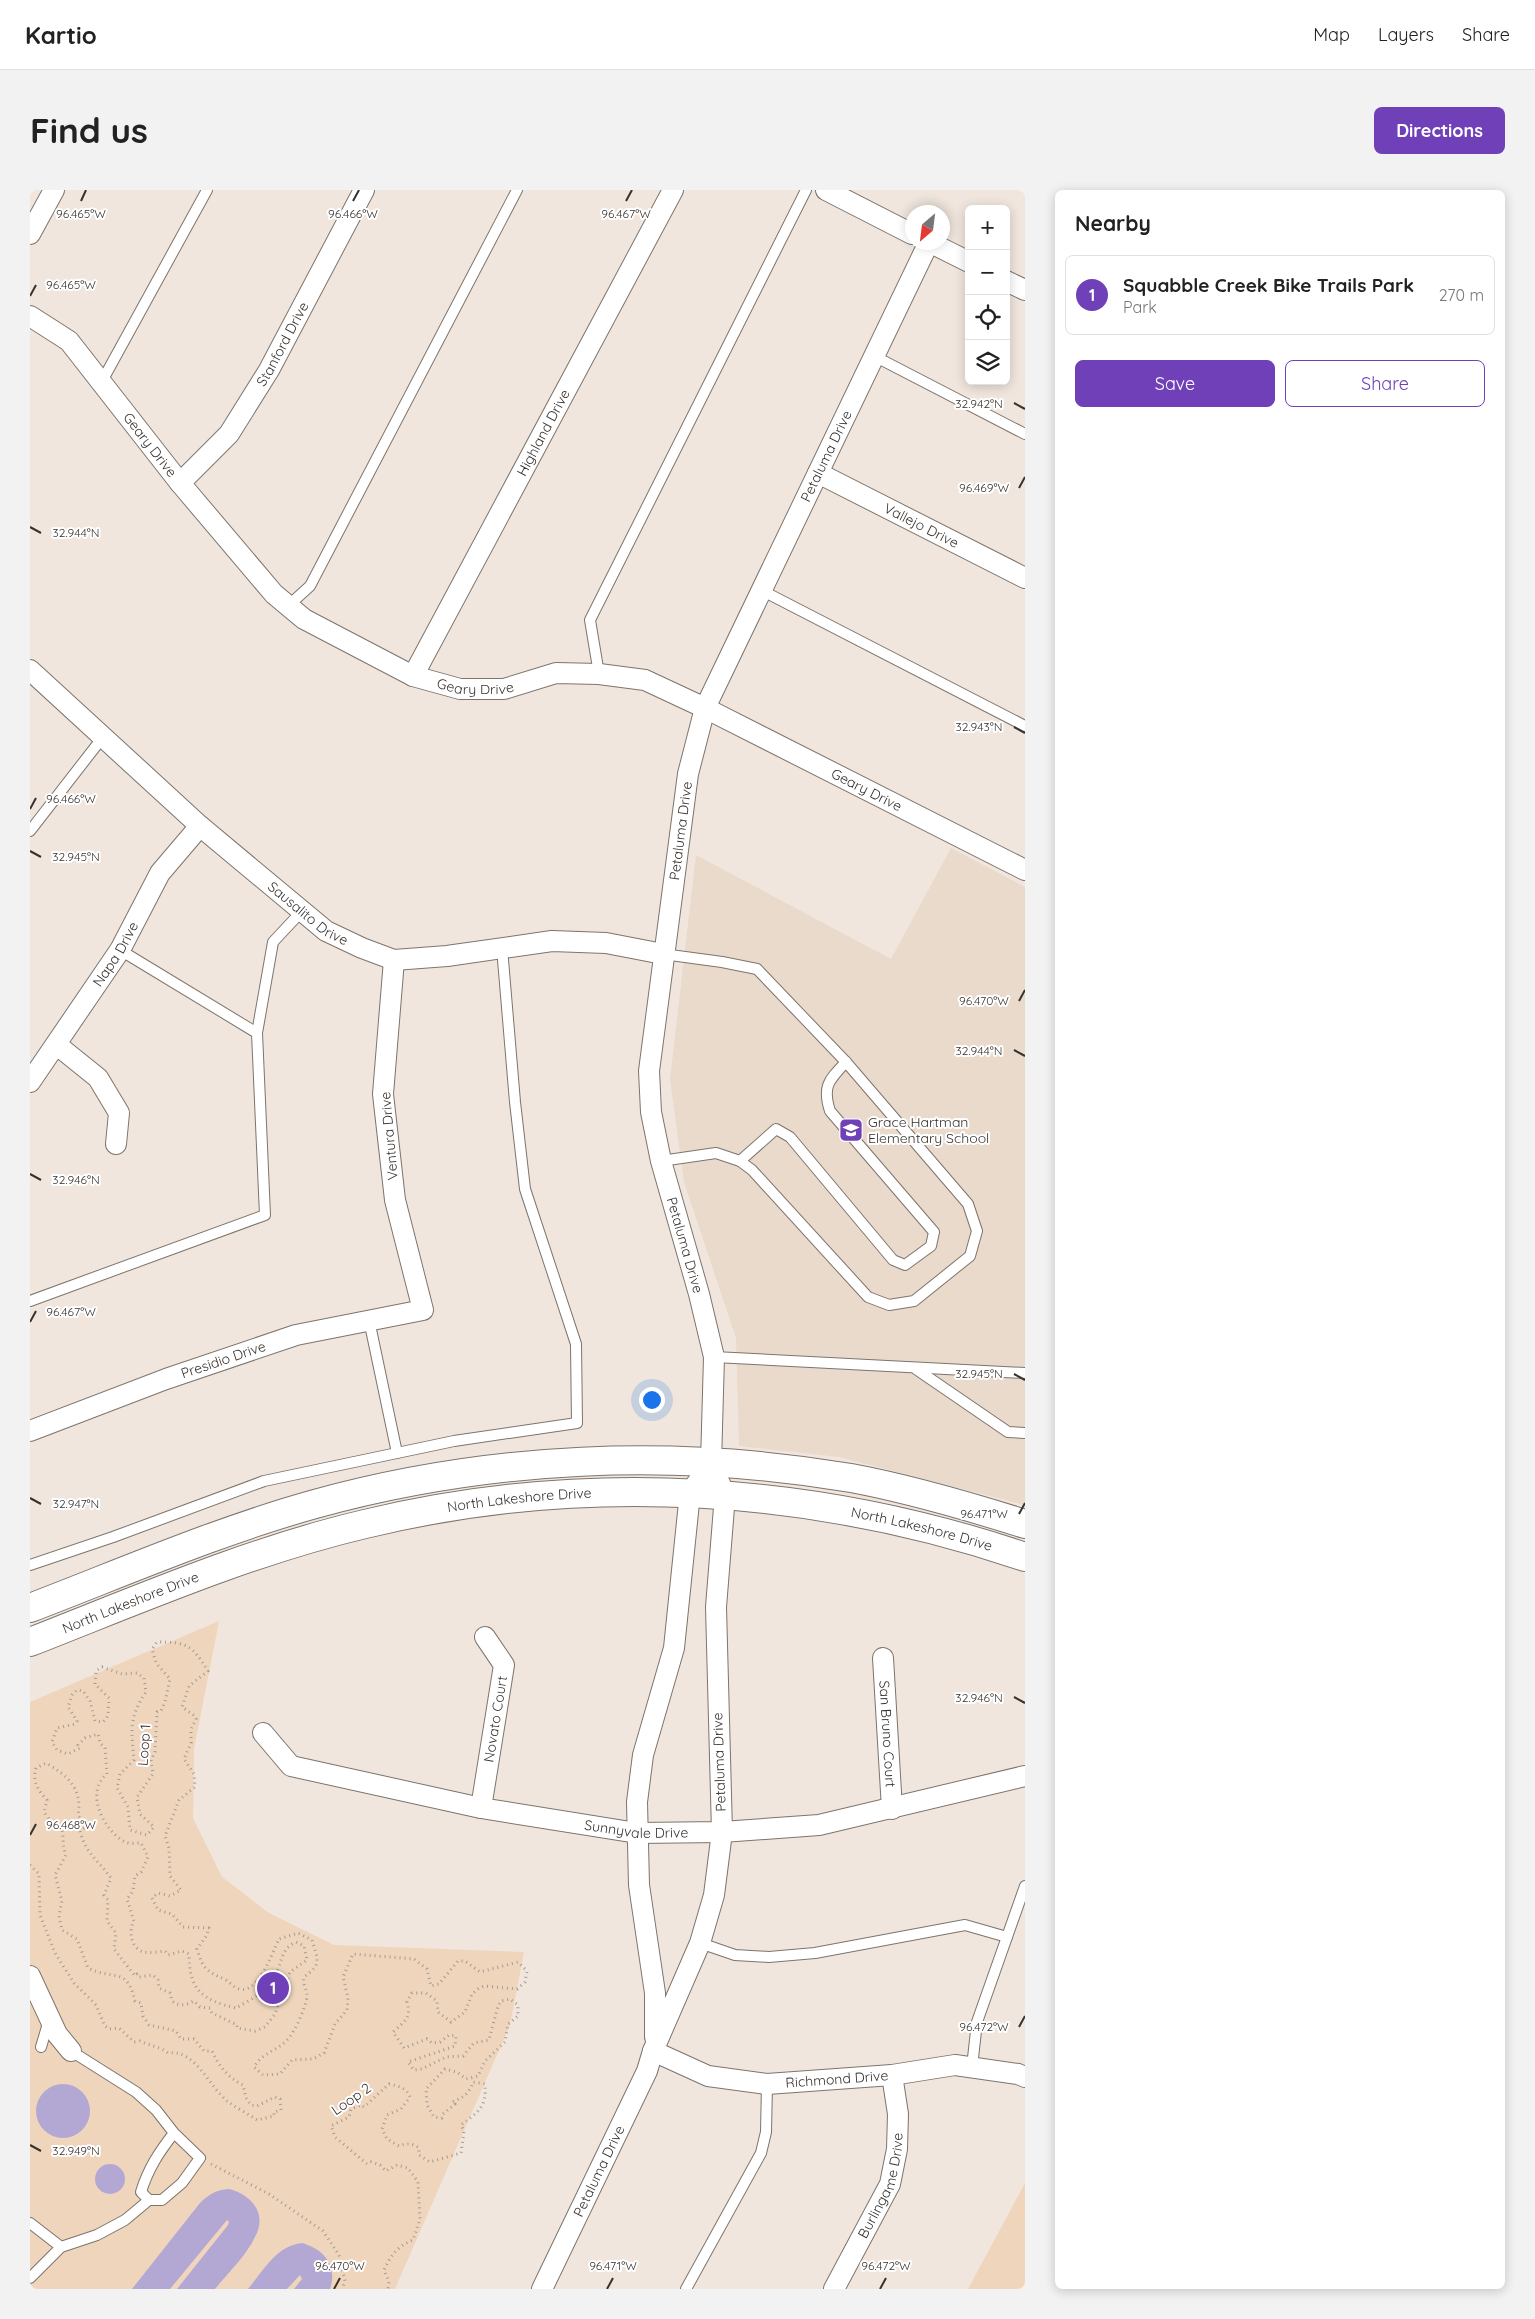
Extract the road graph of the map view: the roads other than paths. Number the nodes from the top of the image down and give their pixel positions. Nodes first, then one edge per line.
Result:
1 (54, 190) edge
2 (207, 190) edge
3 (364, 190) edge
4 (517, 190) edge
5 (673, 190) edge
6 (806, 190) edge
7 (826, 190) edge
8 (905, 230) edge
9 (30, 234) edge
10 (925, 250) edge
11 (945, 250) edge
12 (965, 260) edge
13 (1010, 283) edge
14 (1025, 290) edge
15 (30, 316) edge
16 (874, 356) junction
17 (101, 383) junction
18 (1025, 434) edge
19 (818, 473) junction
20 (180, 483) junction
21 (1025, 578) edge
22 (761, 590) junction
23 (288, 606) junction
24 (30, 670) edge
25 (599, 674) junction
26 (413, 676) junction
27 (704, 708) junction
28 (1025, 726) edge
29 (103, 737) junction
30 (200, 826) junction
31 (30, 831) edge
32 (1025, 870) edge
33 (302, 911) junction
34 (502, 948) junction
35 (120, 950) junction
36 (663, 954) junction
37 (394, 960) junction
38 (257, 1033) junction
39 (57, 1045) junction
40 (846, 1062) junction
41 (30, 1082) edge
42 (116, 1144) dead end
43 (661, 1161) junction
44 (740, 1161) junction
45 (30, 1301) edge
46 (423, 1310) joint
47 (369, 1320) junction
48 (714, 1358) junction
49 (916, 1368) junction
50 (1025, 1373) edge
51 (30, 1431) edge
52 (1025, 1433) edge
53 (397, 1453) junction
54 (712, 1463) junction
55 (690, 1493) junction
56 (725, 1495) junction
57 (1025, 1524) edge
58 (1025, 1557) edge
59 (30, 1565) edge
60 (30, 1608) edge
61 (485, 1637) dead end
62 (30, 1642) edge
63 (883, 1658) dead end
64 (263, 1733) dead end
65 (1025, 1776) edge
66 (481, 1808) junction
67 (892, 1809) junction
68 (722, 1832) junction
69 (637, 1833) junction
70 (1025, 1886) edge
71 (1007, 1937) junction
72 (700, 1943) junction
73 (30, 1976) edge
74 (50, 2019) junction
75 (40, 2047) dead end
76 (71, 2051) joint
77 (653, 2051) junction
78 (972, 2067) junction
79 (892, 2075) junction
80 (1025, 2077) edge
81 (767, 2084) junction
82 (174, 2133) junction
83 (149, 2200) junction
84 (30, 2223) edge
85 (61, 2247) junction
86 (30, 2278) edge
87 (542, 2289) edge
88 (686, 2289) edge
89 (834, 2289) edge

1 - 9 street
2 - 17 lane
3 - 20 street, Stanford Drive
4 - 23 lane
5 - 26 street, Highland Drive
6 - 25 lane
7 - 8 street
10 - 16 street, Petaluma Drive
11 - 12 street
13 - 14 street
15 - 17 street, Geary Drive
16 - 18 lane
16 - 19 street, Petaluma Drive
17 - 20 street, Geary Drive
19 - 21 street, Vallejo Drive
19 - 22 street, Petaluma Drive
20 - 23 street, Geary Drive
22 - 27 street, Petaluma Drive
22 - 28 lane
23 - 26 street, Geary Drive
24 - 29 street, Sausalito Drive
25 - 26 street, Geary Drive
25 - 27 street, Geary Drive
27 - 32 street, Geary Drive
27 - 36 street, Petaluma Drive
29 - 30 street, Sausalito Drive
29 - 31 lane
30 - 33 street, Sausalito Drive
30 - 35 street, Napa Drive
33 - 37 street, Sausalito Drive
33 - 38 lane
34 - 36 street, Sausalito Drive
34 - 37 street, Sausalito Drive
34 - 53 lane
35 - 38 lane
35 - 39 street, Napa Drive
36 - 40 lane
36 - 43 street, Petaluma Drive
37 - 46 street, Ventura Drive
38 - 45 lane
39 - 41 street, Napa Drive
39 - 42 street
40 - 44 lane
40 - 44 lane
43 - 44 lane
43 - 48 street, Petaluma Drive
46 - 47 street, Presidio Drive
47 - 51 street, Presidio Drive
47 - 53 lane
48 - 49 lane
48 - 54 street, Petaluma Drive
49 - 50 lane
49 - 52 lane
53 - 59 lane
54 - 55 street
54 - 56 street, Petaluma Drive
54 - 57 main road
54 - 60 main road
55 - 56 main road, North Lakeshore Drive
55 - 62 main road, North Lakeshore Drive
55 - 69 street, Petaluma Drive
56 - 58 main road, North Lakeshore Drive
56 - 68 street, Petaluma Drive
61 - 66 street, Novato Court
63 - 67 street, San Bruno Court
64 - 66 street, Sunnyvale Drive
65 - 67 street, Sunnyvale Drive
66 - 69 street, Sunnyvale Drive
67 - 68 street, Sunnyvale Drive
68 - 69 street, Sunnyvale Drive
68 - 72 street, Petaluma Drive
69 - 77 street, Petaluma Drive
70 - 71 lane
71 - 72 lane
71 - 78 lane
72 - 77 street, Petaluma Drive
73 - 74 street
74 - 75 lane
74 - 76 street
76 - 82 lane
77 - 81 street, Richmond Drive
77 - 87 street, Petaluma Drive
78 - 79 street, Richmond Drive
78 - 80 street, Richmond Drive
79 - 81 street, Richmond Drive
79 - 89 street, Burlingame Drive
81 - 88 lane
82 - 83 lane
82 - 83 lane
83 - 85 lane
84 - 85 lane
85 - 86 lane

